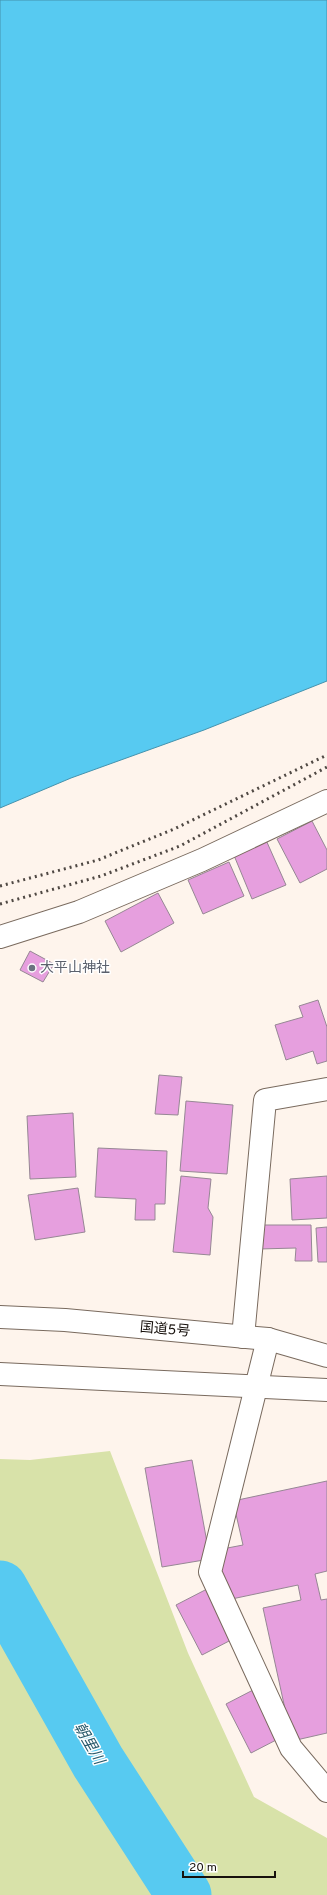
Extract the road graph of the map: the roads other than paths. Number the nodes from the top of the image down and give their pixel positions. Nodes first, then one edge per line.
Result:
1 (327, 800) edge
2 (0, 937) edge
3 (327, 1089) edge
4 (0, 1317) edge
5 (243, 1337) junction
6 (268, 1339) junction
7 (327, 1356) edge
8 (0, 1374) edge
9 (256, 1388) junction
10 (327, 1390) edge
11 (327, 1791) edge

1 - 2 main road
3 - 5 main road
4 - 5 main road, 国道5号
5 - 6 main road, 国道5号
6 - 7 main road, 国道5号
6 - 9 main road
8 - 9 main road
9 - 10 main road
9 - 11 main road

